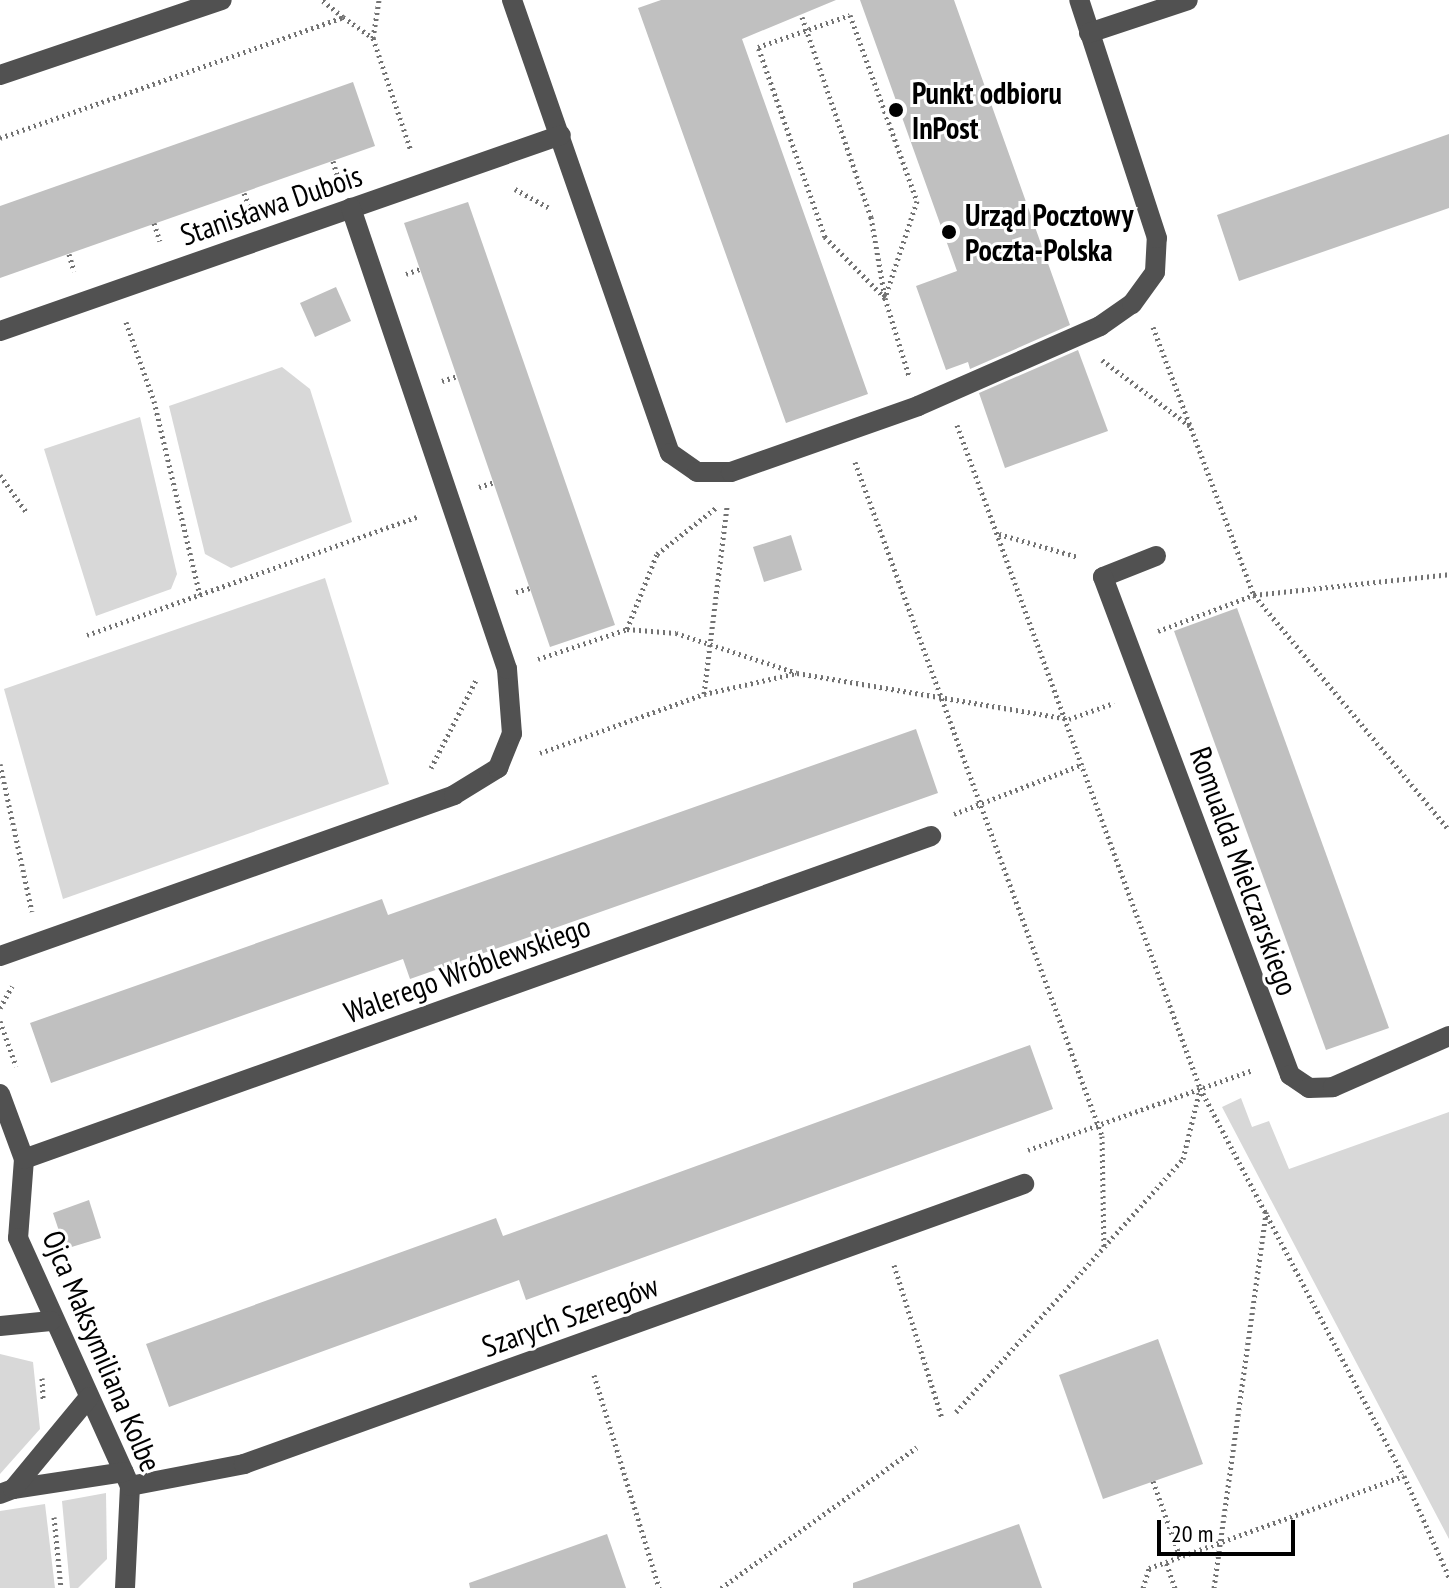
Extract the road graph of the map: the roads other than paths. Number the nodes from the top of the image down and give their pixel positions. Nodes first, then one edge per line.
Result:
1 (222, 0) edge
2 (512, 0) edge
3 (1079, 0) edge
4 (1188, 0) edge
5 (1089, 33) junction
6 (0, 75) edge
7 (561, 135) junction
8 (351, 208) junction
9 (0, 331) edge
10 (1156, 556) dead end
11 (931, 836) dead end
12 (0, 956) edge
13 (1449, 1036) edge
14 (0, 1094) edge
15 (24, 1159) junction
16 (1024, 1184) dead end
17 (51, 1321) junction
18 (0, 1326) edge
19 (89, 1397) junction
20 (127, 1479) junction
21 (6, 1491) edge
22 (125, 1588) edge

1 - 6 street
2 - 7 street
3 - 5 street
4 - 5 street
5 - 7 street
7 - 8 street, Stanisława Dubois
8 - 9 street, Stanisława Dubois
8 - 12 street
10 - 13 street, Romualda Mielczarskiego
11 - 15 street, Walerego Wróblewskiego
14 - 15 street, Ojca Maksymiliana Kolbe
15 - 17 street, Ojca Maksymiliana Kolbe
16 - 20 street, Szarych Szeregów
17 - 18 street
17 - 19 street, Ojca Maksymiliana Kolbe
19 - 20 street, Ojca Maksymiliana Kolbe
19 - 21 street
20 - 21 street, Szarych Szeregów
20 - 22 street, Ojca Maksymiliana Kolbe

